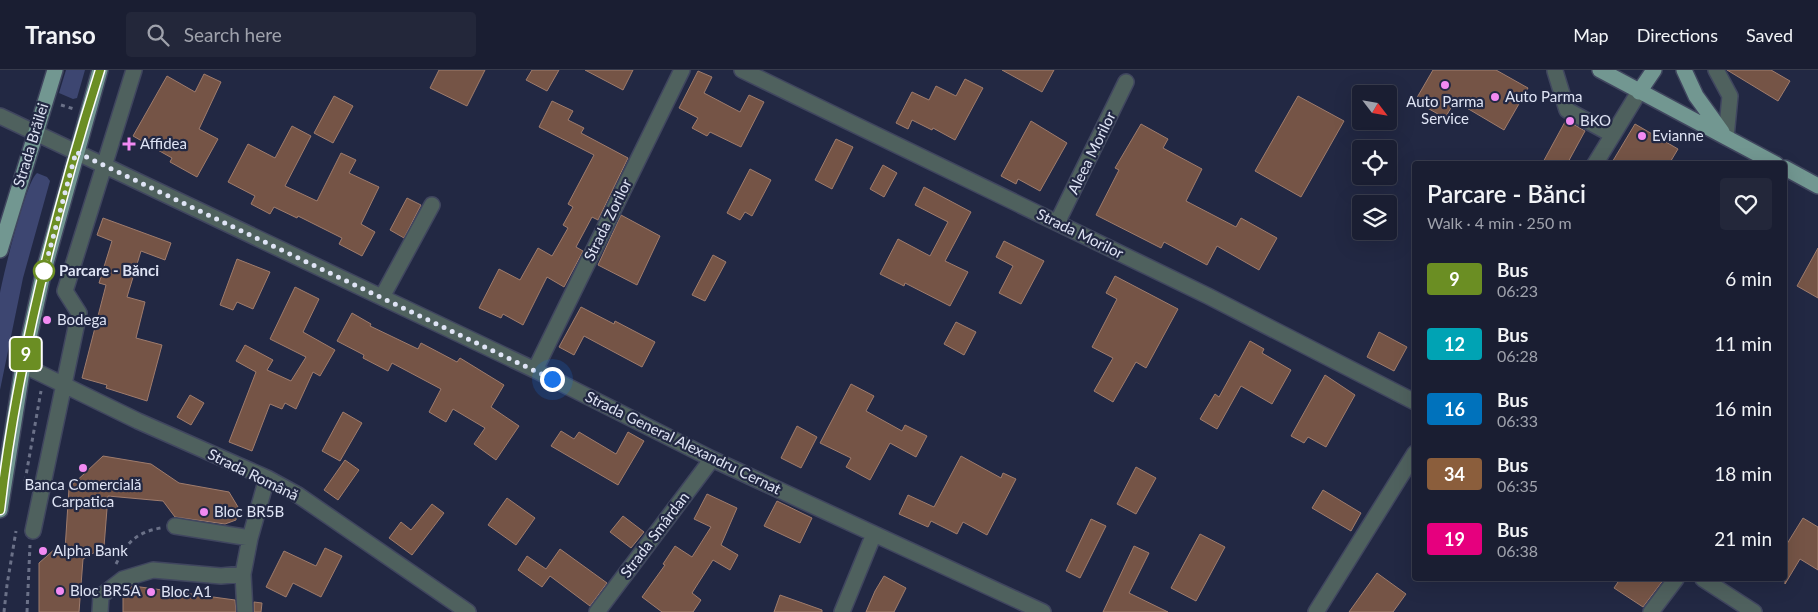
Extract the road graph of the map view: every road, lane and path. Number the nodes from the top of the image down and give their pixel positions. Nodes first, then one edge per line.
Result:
1 (55, 70) edge
2 (100, 70) edge
3 (134, 70) edge
4 (682, 70) edge
5 (742, 70) edge
6 (1554, 70) edge
7 (1600, 70) edge
8 (1654, 70) edge
9 (1684, 70) edge
10 (1716, 70) edge
11 (1126, 82) dead end
12 (1639, 92) junction
13 (0, 116) edge
14 (35, 133) junction
15 (1613, 135) junction
16 (1726, 137) junction
17 (76, 152) junction
18 (1597, 161) edge
19 (1770, 161) edge
20 (104, 166) junction
21 (1787, 169) edge
22 (1818, 186) edge
23 (432, 204) dead end
24 (1057, 223) junction
25 (0, 250) edge
26 (382, 297) junction
27 (23, 365) junction
28 (535, 370) junction
29 (65, 385) junction
30 (1412, 400) edge
31 (1412, 458) edge
32 (712, 459) junction
33 (268, 478) junction
34 (0, 510) edge
35 (175, 526) joint
36 (32, 530) dead end
37 (874, 534) junction
38 (250, 538) junction
39 (30, 548) dead end
40 (123, 550) dead end
41 (243, 574) junction
42 (1674, 581) edge
43 (1707, 581) edge
44 (27, 612) edge
45 (100, 612) edge
46 (245, 612) edge
47 (468, 612) edge
48 (597, 612) edge
49 (842, 612) edge
50 (1043, 612) edge
51 (1316, 612) edge
52 (1651, 612) edge
53 (1754, 612) edge

1 - 14 main road, Strada Brăilei
2 - 17 main road
3 - 20 street
4 - 28 street, Strada Zorilor
5 - 24 street, Strada Morilor
6 - 15 street
7 - 12 main road
8 - 12 main road
9 - 16 main road
10 - 16 street
11 - 24 street, Aleea Morilor
12 - 15 street
12 - 16 main road
13 - 14 street, Strada General Alexandru Cernat
14 - 17 street, Strada General Alexandru Cernat
14 - 25 main road, Strada Brăilei
15 - 18 street
16 - 19 main road
17 - 20 street, Strada General Alexandru Cernat
17 - 27 main road
20 - 26 street, Strada General Alexandru Cernat
20 - 29 street
21 - 22 main road
23 - 26 street
24 - 30 street, Strada Morilor
26 - 28 street, Strada General Alexandru Cernat
27 - 29 street, Strada Română
27 - 34 main road
28 - 32 street, Strada General Alexandru Cernat
29 - 33 street, Strada Română
29 - 36 street
31 - 51 street
32 - 37 street, Strada General Alexandru Cernat
32 - 48 street, Strada Smârdan
33 - 38 street
33 - 47 street, Strada Română
35 - 38 street
35 - 40 path
37 - 49 street
37 - 50 street, Strada General Alexandru Cernat
38 - 41 street
39 - 44 path
41 - 45 street
41 - 46 street
42 - 52 street
43 - 53 street

